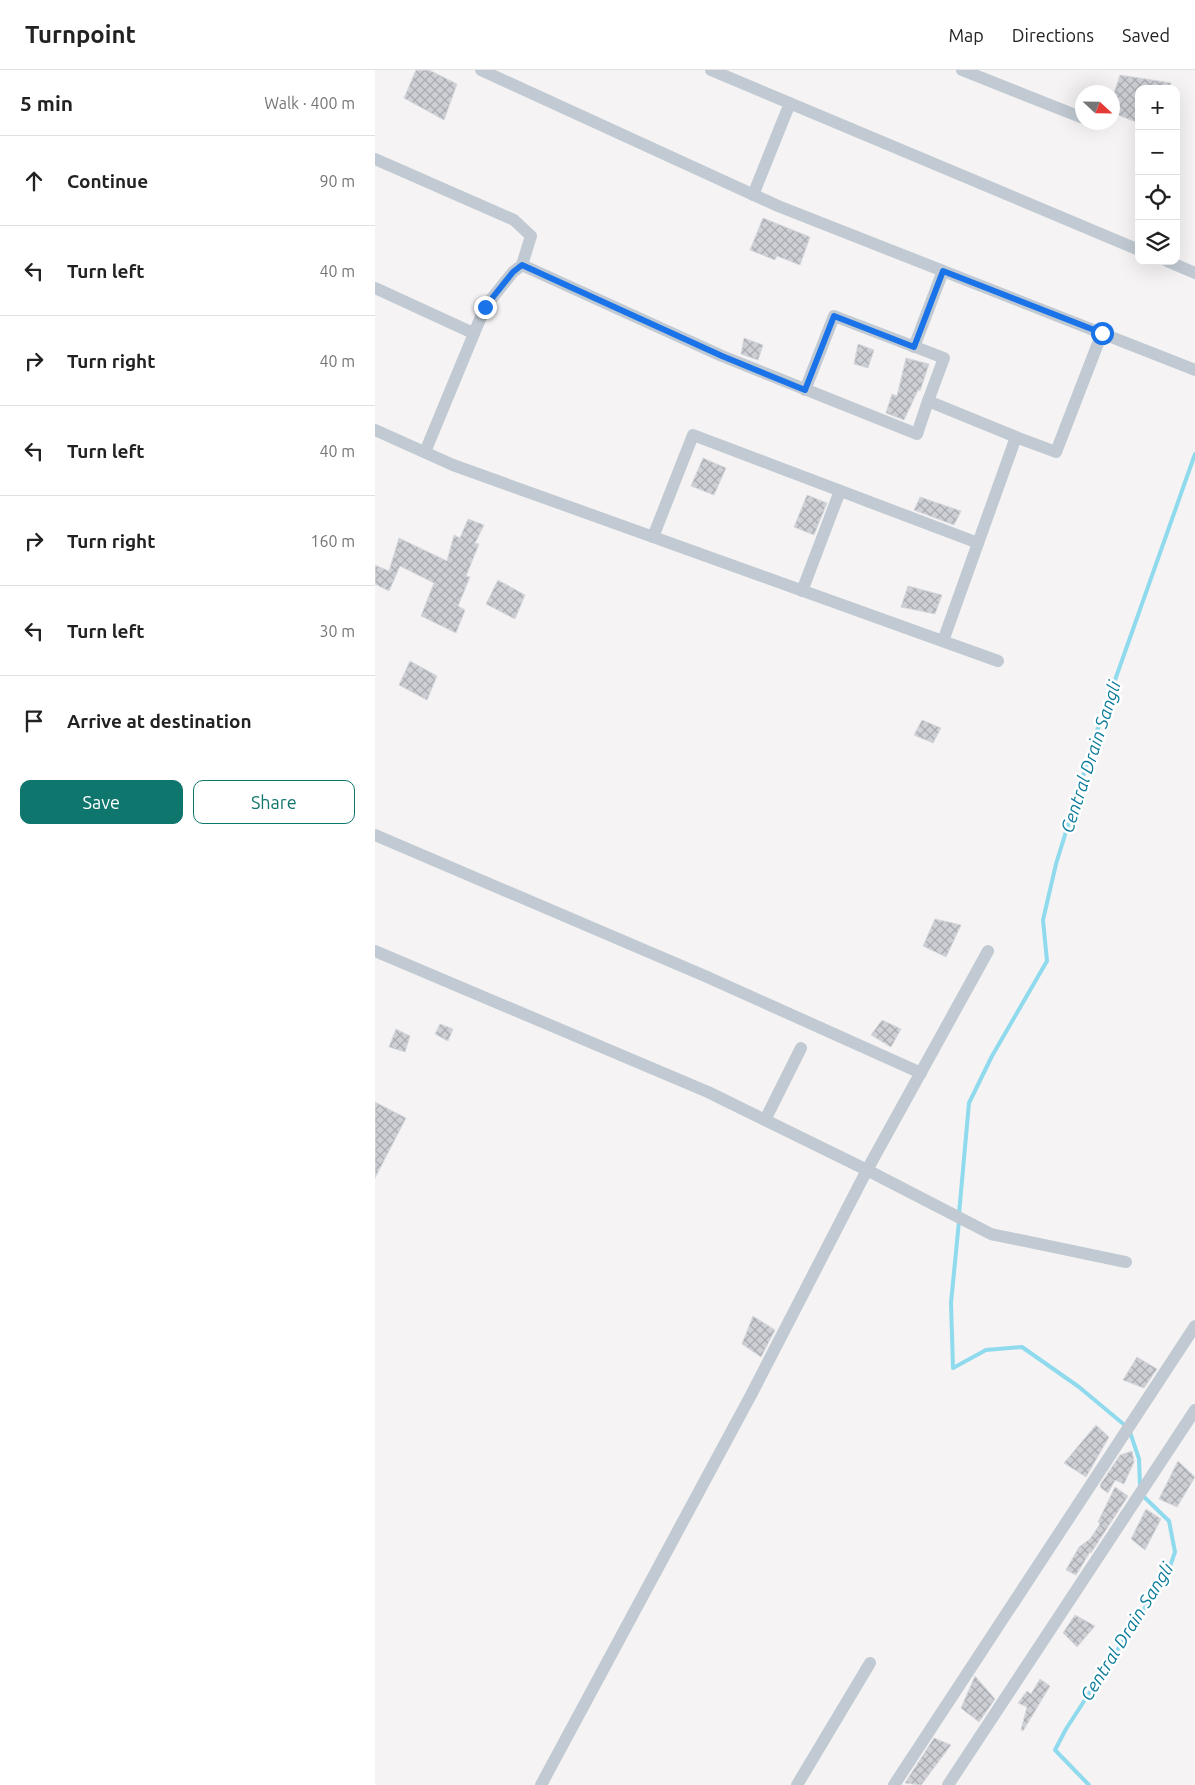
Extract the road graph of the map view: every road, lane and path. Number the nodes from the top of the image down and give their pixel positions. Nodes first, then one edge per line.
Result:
1 (481, 70) edge
2 (711, 70) edge
3 (962, 70) edge
4 (790, 103) junction
5 (1075, 115) edge
6 (375, 159) edge
7 (753, 195) junction
8 (1135, 248) edge
9 (522, 265) junction
10 (1176, 265) edge
11 (943, 271) junction
12 (1195, 273) edge
13 (375, 288) edge
14 (473, 333) junction
15 (1102, 333) junction
16 (914, 347) junction
17 (1195, 370) edge
18 (805, 390) junction
19 (927, 401) junction
20 (375, 430) edge
21 (1016, 437) junction
22 (425, 452) junction
23 (840, 491) junction
24 (653, 537) junction
25 (978, 543) junction
26 (802, 591) junction
27 (943, 641) junction
28 (998, 661) dead end
29 (375, 835) edge
30 (375, 951) edge
31 (988, 951) dead end
32 (801, 1048) dead end
33 (921, 1073) junction
34 (765, 1120) junction
35 (867, 1170) junction
36 (1126, 1262) dead end
37 (1195, 1326) edge
38 (1195, 1410) edge
39 (871, 1663) dead end
40 (541, 1785) edge
41 (797, 1785) edge
42 (894, 1785) edge
43 (948, 1785) edge

1 - 7 street
2 - 4 street
3 - 5 street
4 - 7 street
4 - 8 street
6 - 9 street
7 - 11 street
9 - 14 street
9 - 18 street
10 - 12 street
11 - 15 street
11 - 16 street
13 - 14 street
14 - 22 street
15 - 17 street
15 - 21 street
16 - 18 street
16 - 19 street
18 - 19 street
19 - 21 street
20 - 22 street
21 - 25 street
22 - 24 street
23 - 24 street
23 - 25 street
23 - 26 street
24 - 26 street
25 - 27 street
26 - 27 street
27 - 28 street
29 - 33 street
30 - 34 street
31 - 33 street
32 - 34 street
33 - 35 street
34 - 35 street
35 - 36 street
35 - 40 street
37 - 42 street
38 - 43 street
39 - 41 street

